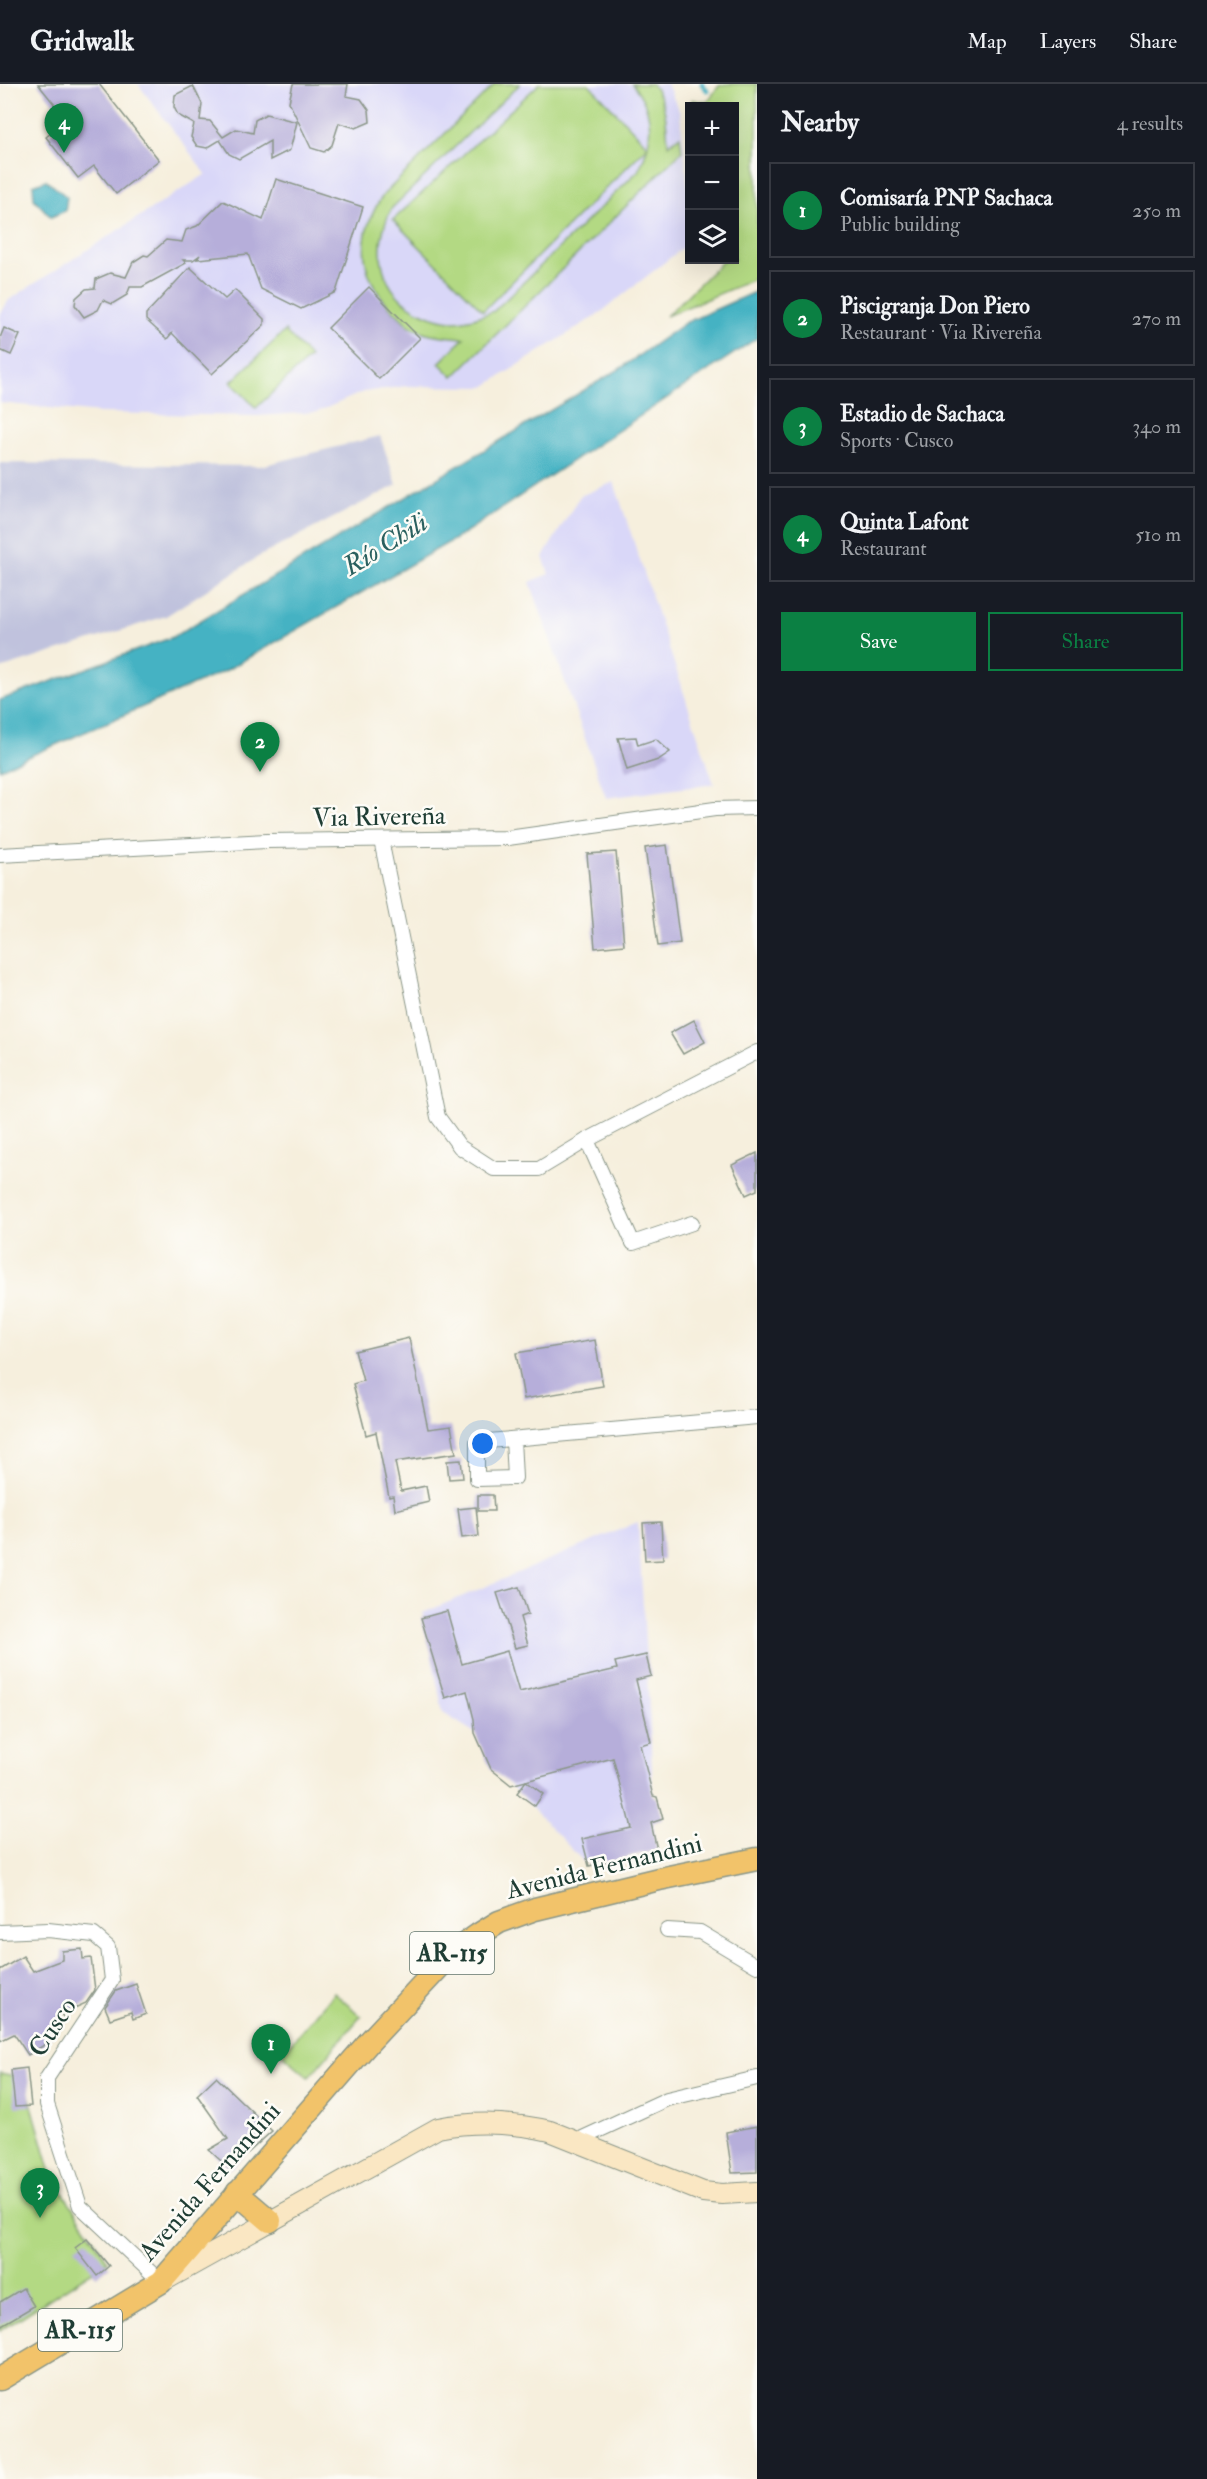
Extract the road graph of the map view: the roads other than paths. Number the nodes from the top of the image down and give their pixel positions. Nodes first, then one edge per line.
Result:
1 (757, 808) edge
2 (381, 840) junction
3 (0, 855) edge
4 (757, 1052) edge
5 (587, 1140) junction
6 (692, 1223) dead end
7 (757, 1417) edge
8 (513, 1439) dead end
9 (757, 1859) edge
10 (667, 1930) dead end
11 (0, 1932) edge
12 (757, 1966) edge
13 (757, 2078) edge
14 (576, 2141) junction
15 (757, 2192) edge
16 (237, 2193) junction
17 (270, 2221) junction
18 (161, 2282) junction
19 (0, 2379) edge

1 - 2 street, Via Rivereña
2 - 3 street, Via Rivereña
2 - 5 street
4 - 5 street
5 - 6 street
7 - 8 street
9 - 16 main road, Avenida Fernandini / AR-115
10 - 12 street
11 - 18 street, Cusco
13 - 14 street
14 - 15 street
14 - 17 street
16 - 17 main road
16 - 18 main road, Avenida Fernandini / AR-115
17 - 18 street
18 - 19 main road, Avenida Fernandini / AR-115

